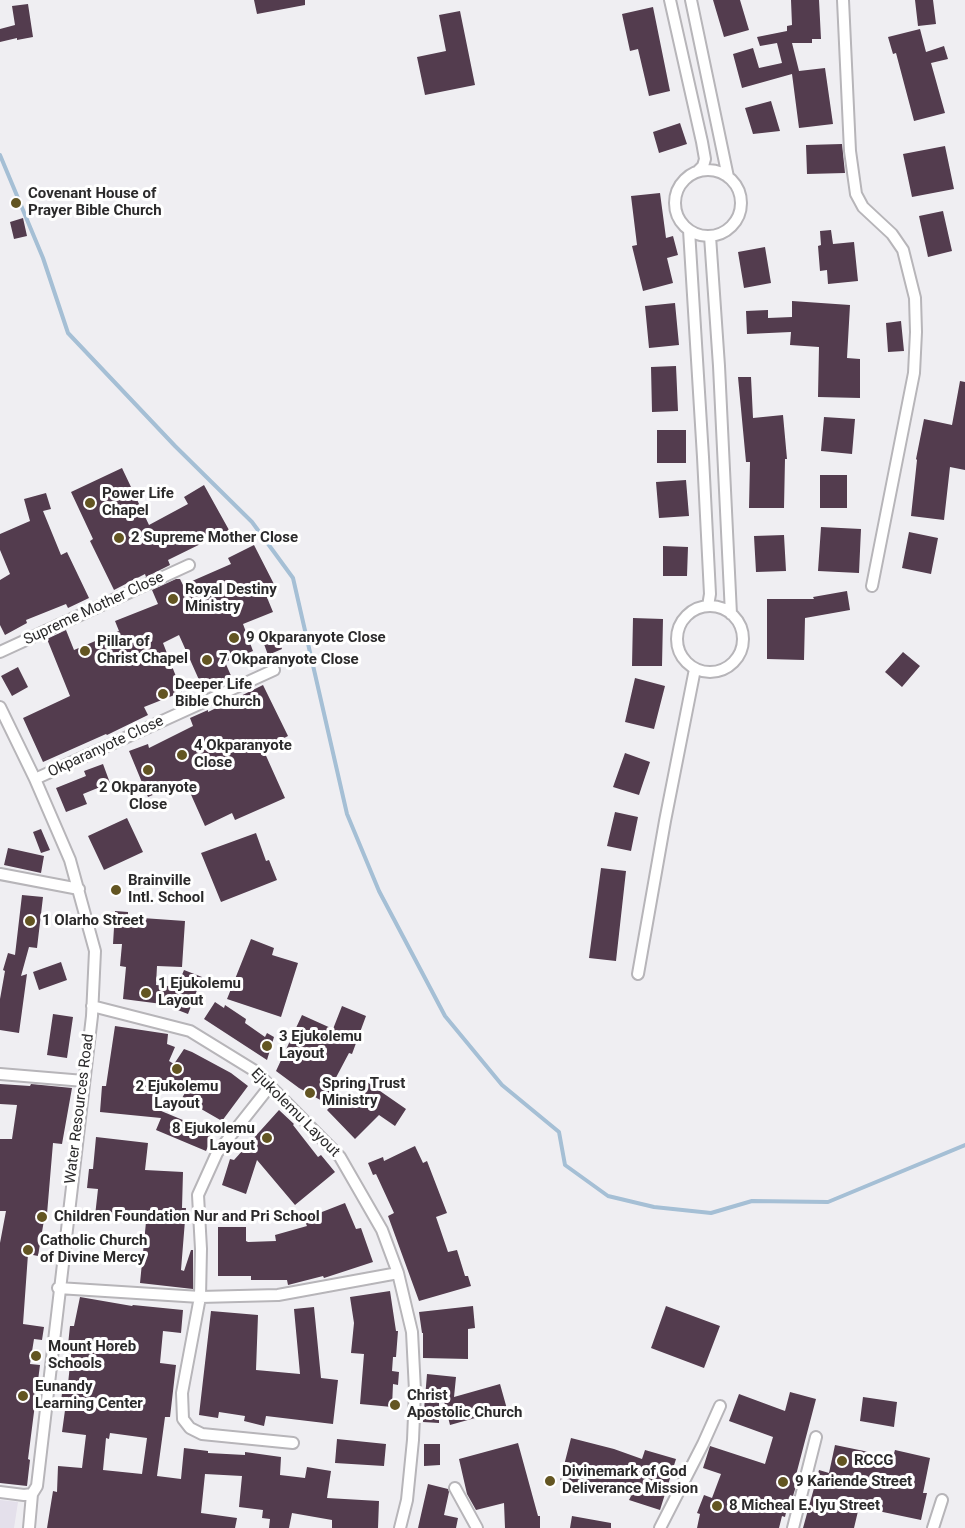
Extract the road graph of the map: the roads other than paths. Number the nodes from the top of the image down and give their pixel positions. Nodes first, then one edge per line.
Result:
1 (670, 0) edge
2 (691, 0) edge
3 (843, 0) edge
4 (695, 20) junction
5 (675, 24) junction
6 (700, 43) junction
7 (680, 46) junction
8 (698, 171) junction
9 (728, 177) junction
10 (689, 230) junction
11 (710, 236) junction
12 (717, 339) junction
13 (695, 340) junction
14 (719, 366) junction
15 (697, 367) junction
16 (703, 457) junction
17 (723, 457) junction
18 (724, 482) junction
19 (704, 483) junction
20 (189, 565) dead end
21 (873, 586) dead end
22 (708, 606) junction
23 (731, 614) junction
24 (0, 652) edge
25 (696, 669) junction
26 (274, 670) dead end
27 (0, 707) edge
28 (35, 779) junction
29 (0, 874) edge
30 (79, 889) junction
31 (638, 974) dead end
32 (92, 1006) junction
33 (0, 1074) edge
34 (84, 1081) junction
35 (270, 1086) junction
36 (398, 1273) junction
37 (58, 1288) junction
38 (200, 1297) junction
39 (720, 1406) dead end
40 (816, 1437) dead end
41 (293, 1443) dead end
42 (455, 1488) dead end
43 (0, 1492) edge
44 (32, 1494) junction
45 (942, 1500) dead end
46 (29, 1528) edge
47 (400, 1528) edge
48 (477, 1528) edge
49 (660, 1528) edge
50 (793, 1528) edge
51 (933, 1528) edge

1 - 5 street
2 - 4 street
3 - 21 street
4 - 5 street
4 - 6 street
5 - 7 street
6 - 7 street
6 - 9 street
7 - 8 street
8 - 9 street
8 - 10 street
9 - 11 street
10 - 11 street
10 - 13 street
11 - 12 street
12 - 13 street
12 - 14 street
13 - 15 street
14 - 15 street
14 - 17 street
15 - 16 street
16 - 17 street
16 - 19 street
17 - 18 street
18 - 19 street
18 - 23 street
19 - 22 street
20 - 24 street, Supreme Mother Close
22 - 23 street
22 - 25 street
23 - 25 street
25 - 31 street
26 - 28 street, Okparanyote Close
27 - 28 street, Water Resources Road
28 - 30 street, Water Resources Road
29 - 30 street
30 - 32 street, Water Resources Road
32 - 34 street, Water Resources Road
32 - 35 street, Ejukolemu Layout
33 - 34 street
34 - 37 street, Water Resources Road
35 - 36 street, Ejukolemu Layout
35 - 38 street
36 - 38 street
36 - 47 street, Ejukolemu Layout
37 - 38 street
37 - 44 street, Water Resources Road
38 - 41 street
39 - 49 street
40 - 50 street
42 - 48 street
43 - 44 street
44 - 46 street, Water Resources Road
45 - 51 street

